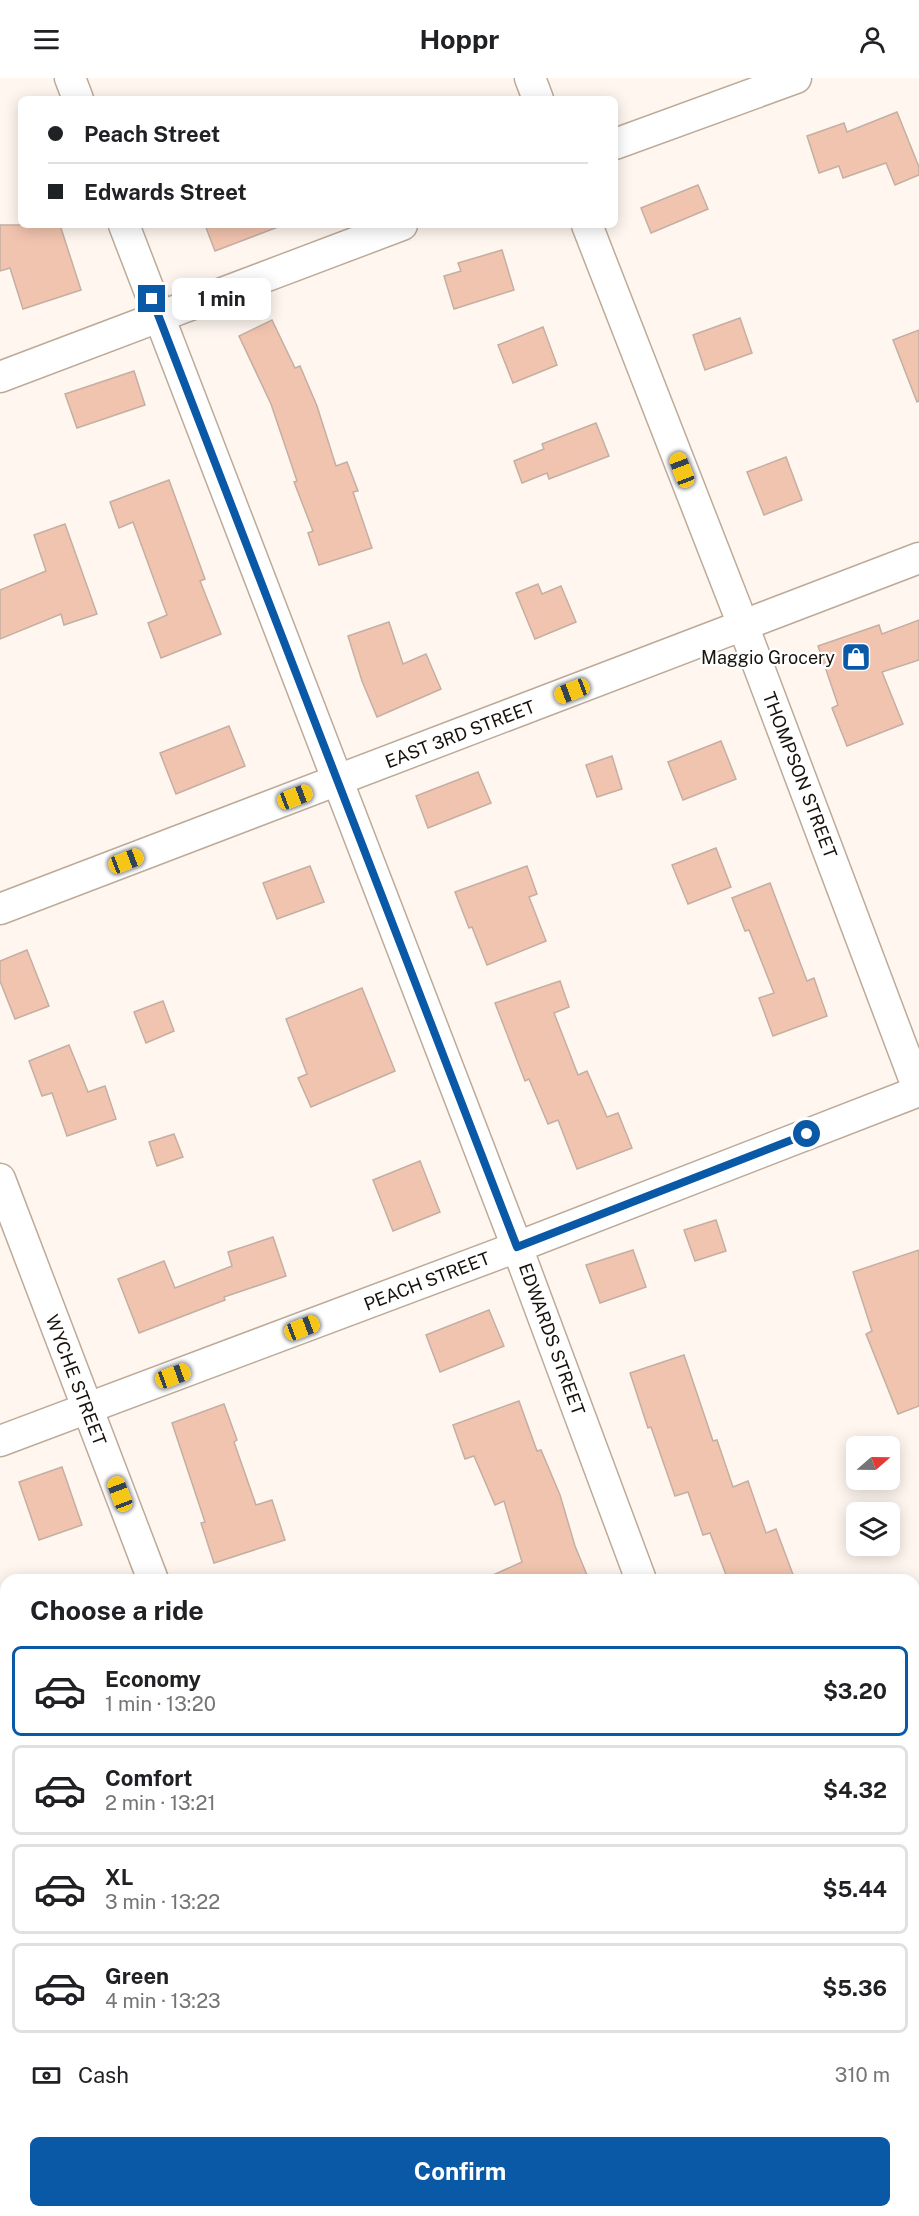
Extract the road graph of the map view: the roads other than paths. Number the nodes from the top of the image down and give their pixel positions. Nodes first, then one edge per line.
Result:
1 (70, 78) edge
2 (530, 78) edge
3 (796, 78) edge
4 (77, 96) edge
5 (537, 96) edge
6 (618, 143) edge
7 (125, 228) edge
8 (394, 228) edge
9 (587, 228) edge
10 (159, 318) junction
11 (0, 377) edge
12 (919, 558) edge
13 (743, 625) junction
14 (337, 781) junction
15 (0, 909) edge
16 (919, 1091) edge
17 (0, 1179) edge
18 (517, 1247) junction
19 (87, 1408) junction
20 (0, 1441) edge
21 (151, 1574) edge
22 (639, 1574) edge

1 - 4 street
2 - 5 street
3 - 6 street
7 - 10 street, EDWARDS STREET
8 - 10 street
9 - 13 street, THOMPSON STREET
10 - 11 street
10 - 14 street, EDWARDS STREET
12 - 13 street, EAST 3RD STREET
13 - 14 street, EAST 3RD STREET
13 - 16 street, THOMPSON STREET
14 - 15 street, EAST 3RD STREET
14 - 18 street, EDWARDS STREET
16 - 18 street, PEACH STREET
17 - 19 street, WYCHE STREET
18 - 19 street, PEACH STREET
18 - 22 street, EDWARDS STREET
19 - 20 street, PEACH STREET
19 - 21 street, WYCHE STREET

